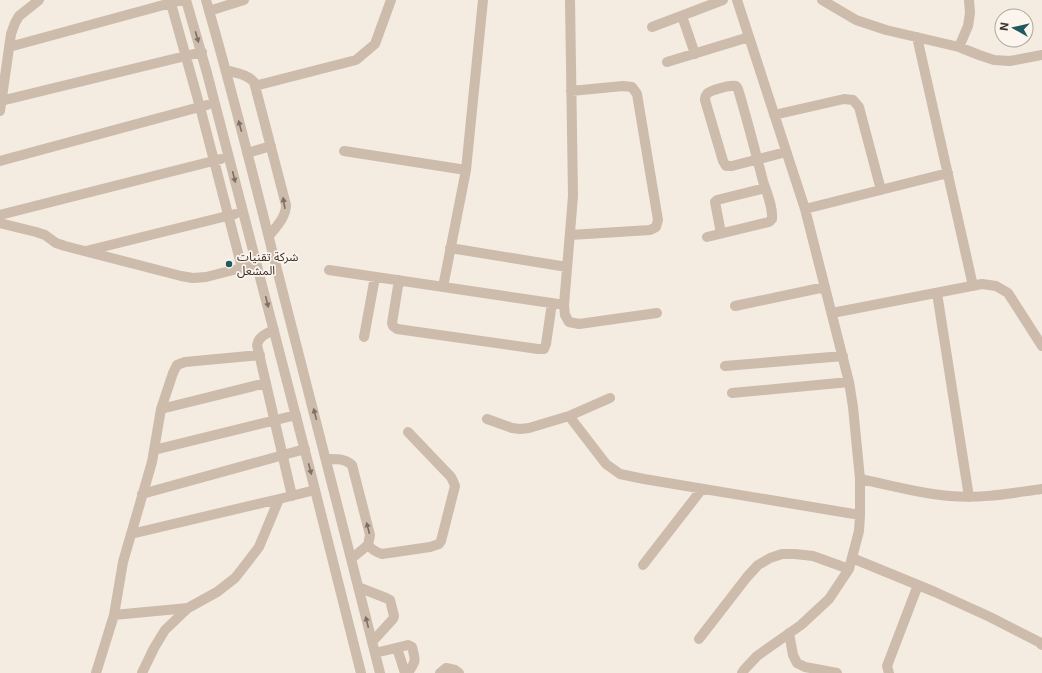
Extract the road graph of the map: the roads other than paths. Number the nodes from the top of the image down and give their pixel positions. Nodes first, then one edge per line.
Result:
1 (39, 0) edge
2 (182, 0) edge
3 (186, 0) edge
4 (206, 0) edge
5 (244, 0) edge
6 (391, 0) edge
7 (482, 0) edge
8 (570, 0) edge
9 (723, 0) edge
10 (737, 0) edge
11 (822, 0) edge
12 (969, 0) edge
13 (170, 2) edge
14 (209, 11) junction
15 (682, 16) junction
16 (652, 27) dead end
17 (749, 37) junction
18 (917, 37) junction
19 (9, 47) junction
20 (959, 47) junction
21 (202, 52) junction
22 (695, 54) junction
23 (1042, 55) edge
24 (186, 56) junction
25 (667, 62) dead end
26 (226, 70) junction
27 (255, 86) junction
28 (571, 91) junction
29 (215, 103) junction
30 (1, 106) edge
31 (200, 107) junction
32 (774, 115) junction
33 (271, 146) junction
34 (344, 151) dead end
35 (786, 152) junction
36 (247, 153) junction
37 (229, 157) junction
38 (758, 159) junction
39 (0, 161) edge
40 (215, 161) junction
41 (466, 170) junction
42 (948, 173) junction
43 (765, 188) junction
44 (881, 190) junction
45 (805, 209) junction
46 (243, 212) junction
47 (0, 215) edge
48 (229, 215) junction
49 (0, 223) edge
50 (721, 233) junction
51 (570, 235) junction
52 (269, 236) junction
53 (707, 237) dead end
54 (450, 248) junction
55 (84, 251) junction
56 (257, 264) junction
57 (567, 267) junction
58 (242, 268) junction
59 (329, 270) dead end
60 (375, 277) junction
61 (399, 280) junction
62 (974, 286) junction
63 (442, 287) junction
64 (825, 287) junction
65 (937, 293) junction
66 (552, 303) junction
67 (564, 305) junction
68 (734, 306) dead end
69 (657, 312) dead end
70 (832, 313) junction
71 (274, 330) junction
72 (364, 337) dead end
73 (1042, 346) edge
74 (260, 355) junction
75 (843, 356) junction
76 (725, 366) dead end
77 (849, 382) junction
78 (266, 383) junction
79 (732, 393) dead end
80 (610, 398) dead end
81 (161, 409) junction
82 (296, 415) junction
83 (569, 416) junction
84 (487, 419) dead end
85 (275, 420) junction
86 (408, 432) dead end
87 (305, 449) junction
88 (154, 450) junction
89 (283, 455) junction
90 (326, 459) junction
91 (860, 479) junction
92 (702, 488) junction
93 (1042, 489) edge
94 (315, 490) junction
95 (142, 494) junction
96 (292, 496) junction
97 (969, 497) junction
98 (279, 499) junction
99 (860, 516) junction
100 (131, 534) junction
101 (368, 545) junction
102 (852, 558) junction
103 (351, 559) junction
104 (643, 565) dead end
105 (849, 569) junction
106 (918, 585) junction
107 (358, 588) junction
108 (188, 608) junction
109 (114, 615) junction
110 (790, 633) junction
111 (699, 639) dead end
112 (372, 642) junction
113 (1042, 645) edge
114 (397, 648) junction
115 (375, 653) junction
116 (96, 673) edge
117 (142, 673) edge
118 (361, 673) edge
119 (380, 673) edge
120 (405, 673) edge
121 (408, 673) edge
122 (440, 673) edge
123 (459, 673) edge
124 (742, 673) edge
125 (837, 673) edge
126 (889, 673) edge

1 - 19 street
2 - 13 street
3 -> 21 street
4 - 14 street
5 - 14 street
6 - 27 street
7 - 41 street
8 - 28 street
9 - 15 street
10 - 17 street
11 - 18 street
12 - 20 street
13 - 19 street
13 - 24 street
14 - 26 street
15 - 16 street
15 - 22 street
17 - 22 street
17 - 32 street
18 - 20 street
18 - 42 street
19 - 30 street
20 - 23 street
21 - 24 street
21 - 29 street
22 - 25 street
24 - 30 street
24 - 31 street
26 - 27 street
36 -> 26 street
27 - 33 street
28 - 51 street
28 - 51 street
29 - 31 street
29 - 37 street
31 - 39 street
31 - 40 street
32 - 35 street
32 - 44 street
33 - 36 street
52 -> 33 street
34 - 41 street
35 - 38 street
35 - 45 street
36 - 52 street
37 - 40 street
37 -> 46 street
38 - 38 street
38 - 43 street
40 - 47 street
40 - 48 street
41 - 54 street
42 - 44 street
42 - 62 street
43 - 50 street
43 - 50 street
44 - 45 street
45 - 64 street
46 - 48 street
46 - 56 street
48 - 55 street
48 - 58 street
49 - 55 street
50 - 53 street
51 - 57 street
90 -> 52 street
54 - 57 street
54 - 63 street
55 - 58 street
56 - 58 street
56 -> 71 street
57 - 67 street
59 - 60 street
60 - 61 street
60 - 72 street
61 - 63 street
61 - 66 street
62 - 65 street
62 - 73 street
63 - 66 street
64 - 68 street
64 - 70 street
65 - 70 street
65 - 97 street
66 - 67 street
67 - 69 street
70 - 75 street
71 - 74 street
71 - 82 street
74 - 78 street
74 - 81 street
75 - 76 street
75 - 77 street
77 - 79 street
77 - 91 street
78 - 81 street
78 - 85 street
80 - 83 street
81 - 88 street
82 - 85 street
82 - 87 street
83 - 84 street
83 - 92 street
85 - 88 street
85 - 89 street
86 - 101 street
87 - 89 street
87 -> 94 street
88 - 95 street
89 - 95 street
89 - 96 street
101 -> 90 street
90 - 103 street
91 - 97 street
91 - 99 street
92 - 99 street
92 - 104 street
93 - 97 street
94 - 96 street
94 - 118 street
95 - 100 street
96 - 98 street
98 - 100 street
98 - 108 street
99 - 102 street
100 - 109 street
101 - 103 street
102 - 105 street
102 - 106 street
103 - 107 street
105 - 110 street
105 - 111 street
106 - 113 street
106 - 126 street
112 -> 107 street
107 - 112 street
108 - 109 street
108 - 117 street
109 - 116 street
110 - 124 street
110 - 125 street
112 - 115 street
114 - 115 street
114 - 120 street
114 - 121 street
115 - 119 street
122 - 123 street

